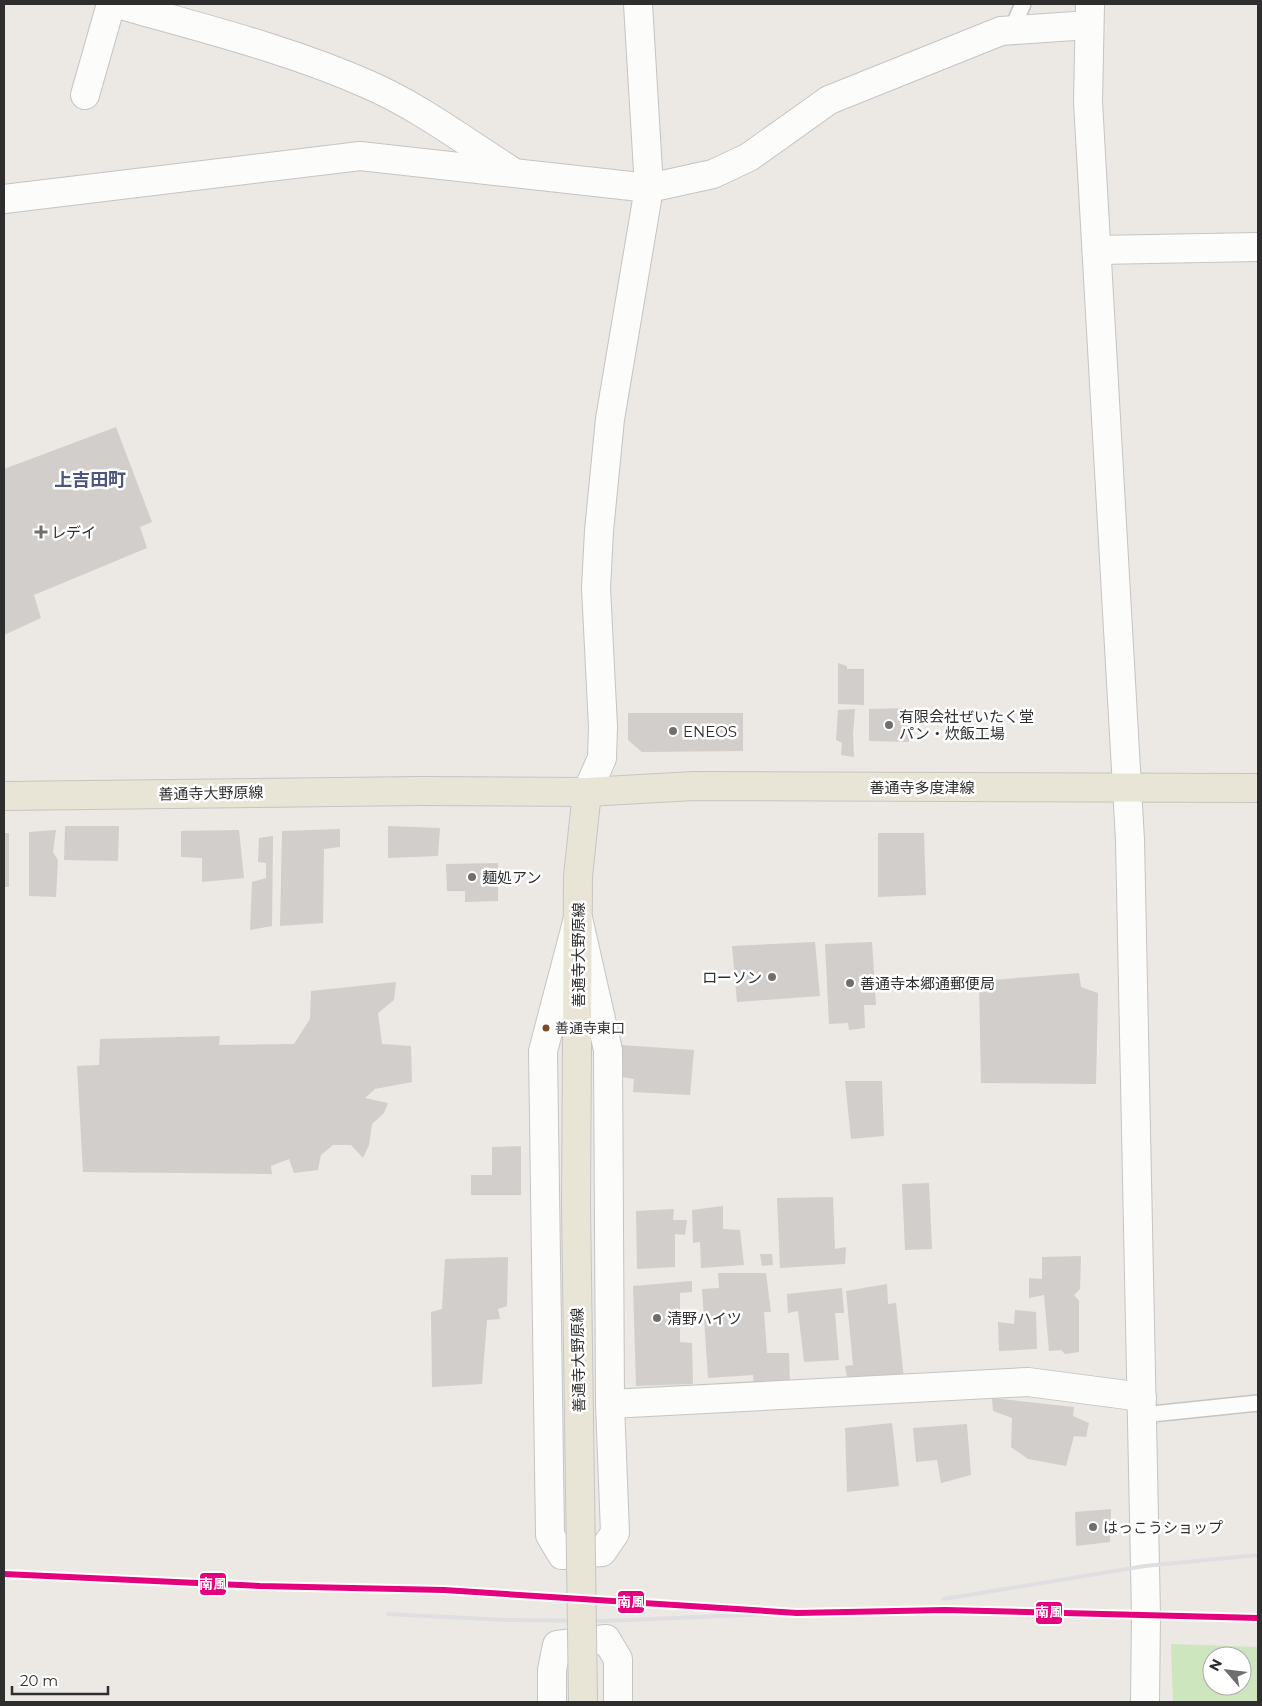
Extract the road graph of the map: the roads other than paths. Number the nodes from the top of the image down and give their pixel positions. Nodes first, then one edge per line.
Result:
1 (111, 4) edge
2 (118, 4) edge
3 (638, 4) edge
4 (1023, 4) edge
5 (1090, 14) edge
6 (1010, 31) junction
7 (85, 95) dead end
8 (515, 173) junction
9 (649, 188) junction
10 (4, 199) edge
11 (1258, 247) edge
12 (1097, 250) junction
13 (1128, 787) junction
14 (1258, 788) edge
15 (587, 792) junction
16 (4, 796) edge
17 (578, 918) junction
18 (1258, 1403) edge
19 (610, 1404) junction
20 (1142, 1406) junction
21 (552, 1702) edge
22 (583, 1702) edge
23 (618, 1702) edge
24 (1145, 1702) edge

1 - 7 street
2 - 8 street
3 - 9 street
4 - 6 lane
5 - 6 street
5 - 12 street
6 - 9 street
8 - 9 street
8 - 10 street
9 - 15 street
11 - 12 street
12 - 13 street
13 - 14 main road, 善通寺多度津線
13 - 15 main road, 善通寺多度津線
13 - 20 street
15 - 16 main road, 善通寺大野原線
15 - 17 main road, 善通寺大野原線
17 - 19 street
17 - 19 street
17 - 22 main road, 善通寺大野原線, bridge
18 - 20 lane
19 - 20 street
20 - 24 street
21 - 23 street

